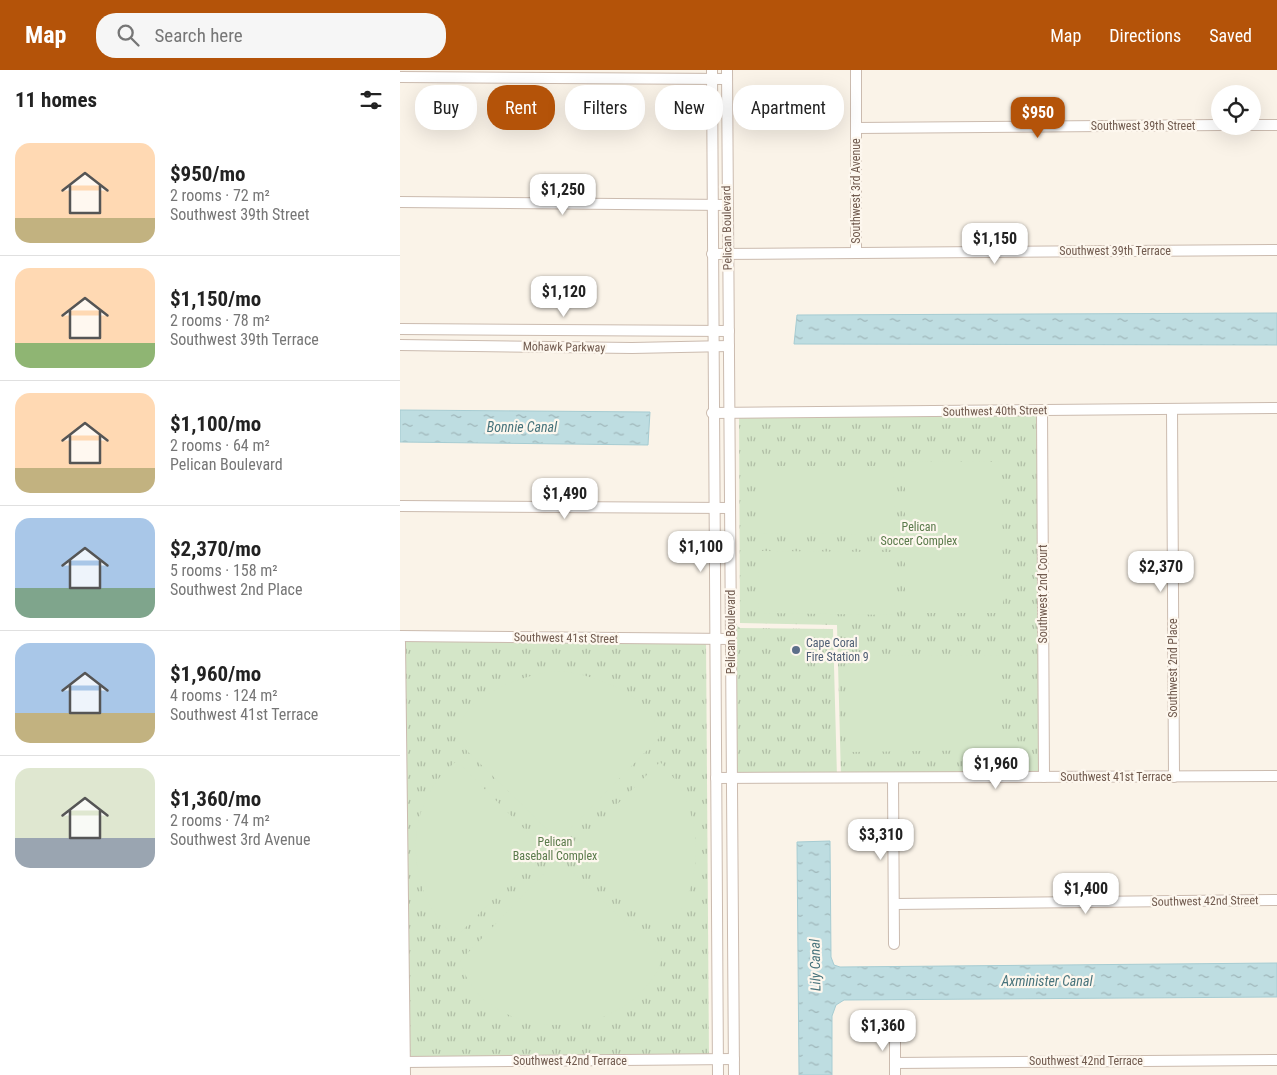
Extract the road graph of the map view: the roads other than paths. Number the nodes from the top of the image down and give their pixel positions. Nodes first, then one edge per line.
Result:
1 (856, 70) edge
2 (712, 74) edge
3 (727, 75) edge
4 (400, 77) edge
5 (1211, 125) edge
6 (1261, 125) edge
7 (1277, 125) edge
8 (856, 128) junction
9 (400, 202) edge
10 (712, 204) junction
11 (727, 205) junction
12 (1277, 250) edge
13 (856, 252) junction
14 (712, 254) junction
15 (728, 254) junction
16 (400, 329) edge
17 (729, 331) junction
18 (712, 332) junction
19 (400, 345) edge
20 (729, 346) junction
21 (712, 347) junction
22 (1277, 408) edge
23 (1172, 409) junction
24 (1042, 410) junction
25 (712, 413) junction
26 (729, 413) junction
27 (400, 506) edge
28 (730, 508) junction
29 (713, 509) junction
30 (400, 636) edge
31 (714, 639) junction
32 (731, 639) junction
33 (400, 642) edge
34 (1277, 776) edge
35 (1044, 777) junction
36 (1174, 777) junction
37 (716, 778) junction
38 (732, 778) junction
39 (893, 778) junction
40 (1277, 900) edge
41 (894, 904) junction
42 (894, 944) dead end
43 (895, 1028) dead end
44 (717, 1059) junction
45 (734, 1059) junction
46 (1277, 1060) edge
47 (405, 1062) junction
48 (895, 1063) junction
49 (405, 1075) edge
50 (718, 1075) edge
51 (734, 1075) edge
52 (895, 1075) edge

1 - 8 street, Southwest 3rd Avenue
2 - 3 street
2 - 4 street
2 - 10 street, Pelican Boulevard
3 - 11 street, Pelican Boulevard
5 - 8 street, Southwest 39th Street
6 - 7 street
8 - 13 street, Southwest 3rd Avenue
9 - 10 street
10 - 11 street
10 - 14 street, Pelican Boulevard
11 - 15 street, Pelican Boulevard
12 - 13 street, Southwest 39th Terrace
13 - 15 street, Southwest 39th Terrace
14 - 15 street, Southwest 39th Terrace
14 - 18 street, Pelican Boulevard
15 - 17 street, Pelican Boulevard
16 - 18 street, Mohawk Parkway
17 - 18 street, Mohawk Parkway
17 - 20 street, Pelican Boulevard
18 - 21 street, Pelican Boulevard
19 - 21 street, Mohawk Parkway
20 - 21 street, Mohawk Parkway
20 - 26 street, Pelican Boulevard
21 - 25 street, Pelican Boulevard
22 - 23 street, Southwest 40th Street
23 - 24 street, Southwest 40th Street
23 - 36 street, Southwest 2nd Place
24 - 26 street, Southwest 40th Street
24 - 35 street, Southwest 2nd Court
25 - 26 street, Southwest 40th Street
25 - 29 street, Pelican Boulevard
26 - 28 street, Pelican Boulevard
27 - 29 street
28 - 29 street
28 - 32 street, Pelican Boulevard
29 - 31 street, Pelican Boulevard
30 - 31 street, Southwest 41st Street
31 - 32 street, Southwest 41st Street
31 - 37 street, Pelican Boulevard
32 - 38 street, Pelican Boulevard
33 - 47 street
34 - 36 street, Southwest 41st Terrace
35 - 36 street, Southwest 41st Terrace
35 - 39 street, Southwest 41st Terrace
37 - 38 street, Southwest 41st Terrace
37 - 44 street, Pelican Boulevard
38 - 39 street, Southwest 41st Terrace
38 - 45 street, Pelican Boulevard
39 - 41 street
40 - 41 street, Southwest 42nd Street
41 - 42 street
43 - 48 street
44 - 45 street, Southwest 42nd Terrace
44 - 47 street, Southwest 42nd Terrace
44 - 50 street, Pelican Boulevard
45 - 51 street, Pelican Boulevard
46 - 48 street, Southwest 42nd Terrace
47 - 49 street
48 - 52 street

